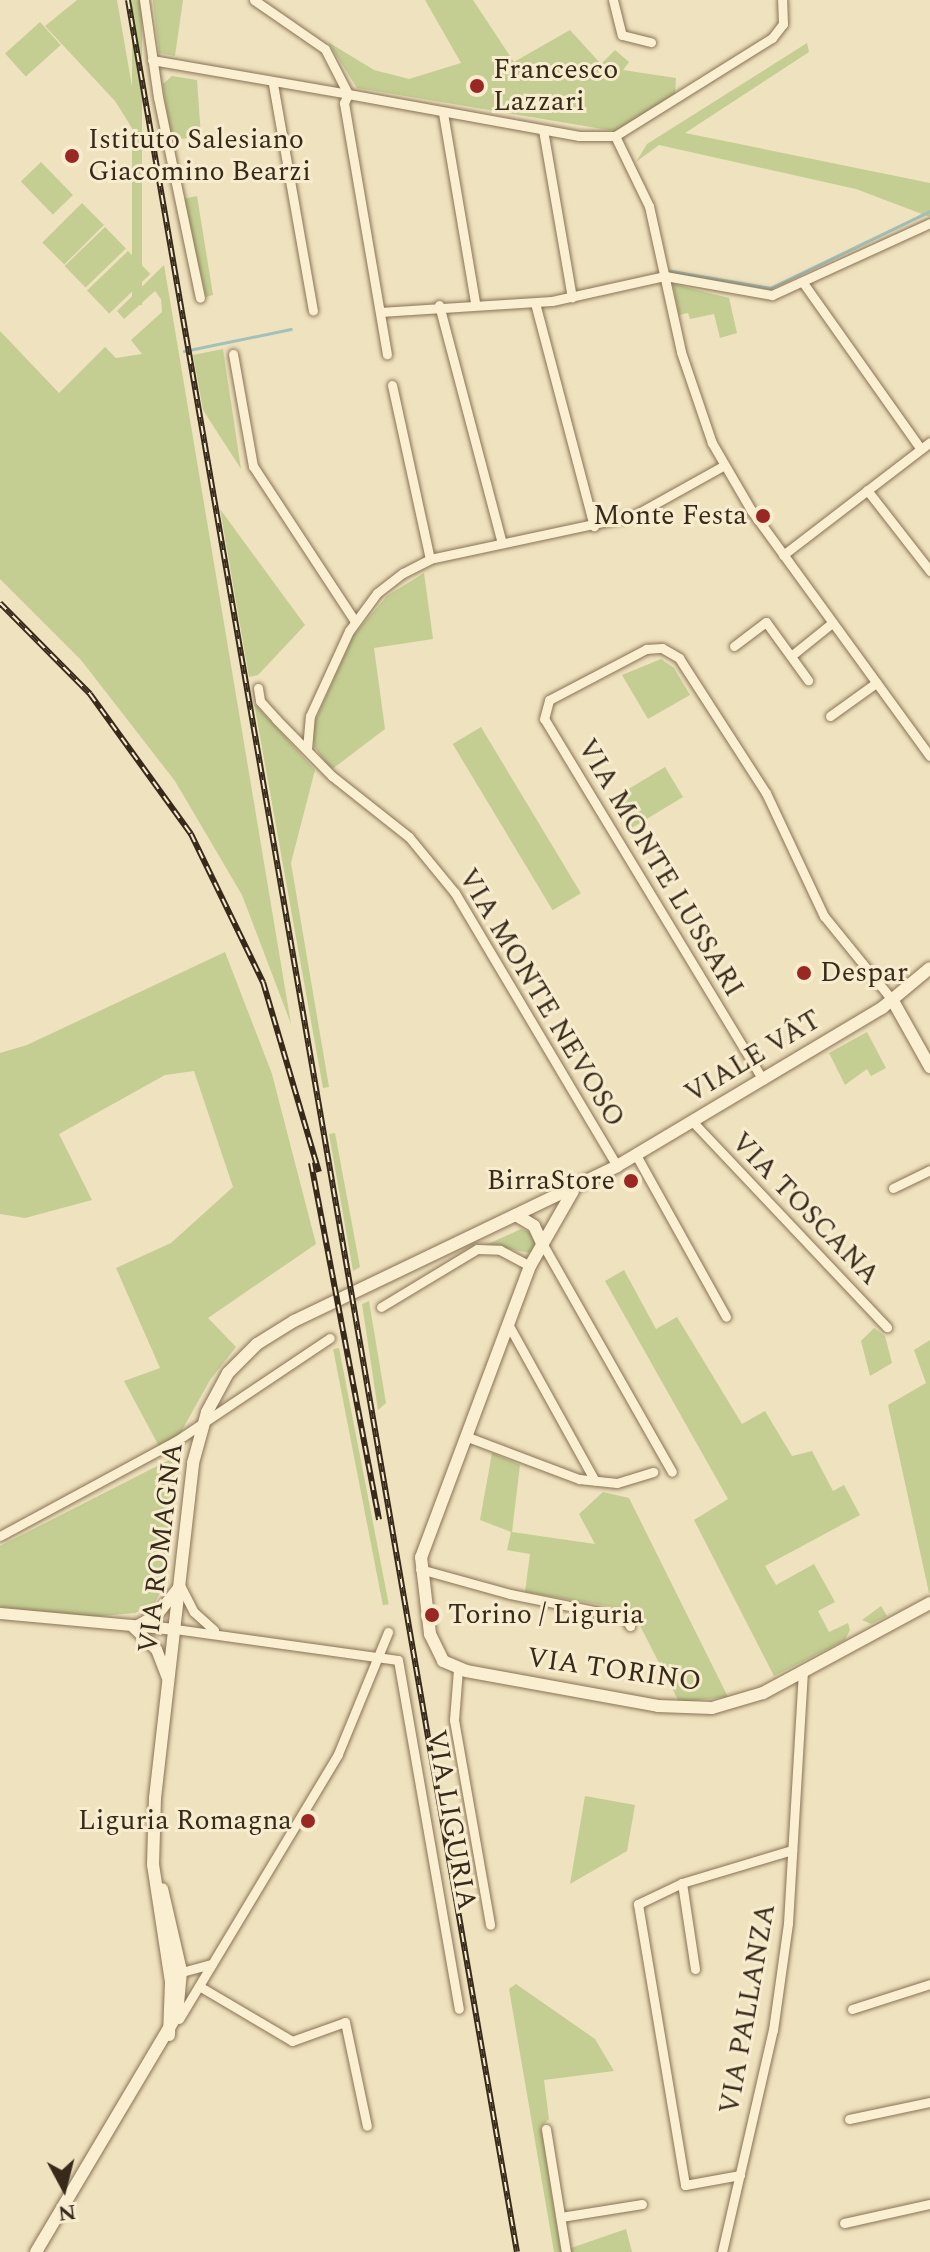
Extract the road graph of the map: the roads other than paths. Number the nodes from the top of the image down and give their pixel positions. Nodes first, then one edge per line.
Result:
1 (144, 0) edge
2 (254, 0) edge
3 (613, 0) edge
4 (782, 0) edge
5 (651, 42) dead end
6 (152, 60) junction
7 (273, 84) junction
8 (348, 94) junction
9 (443, 113) junction
10 (543, 130) junction
11 (615, 136) junction
12 (930, 223) edge
13 (665, 276) junction
14 (804, 284) junction
15 (200, 298) dead end
16 (572, 298) junction
17 (475, 303) junction
18 (535, 303) junction
19 (439, 305) junction
20 (313, 311) dead end
21 (380, 312) junction
22 (233, 354) dead end
23 (387, 354) dead end
24 (392, 385) dead end
25 (930, 442) edge
26 (921, 449) junction
27 (723, 466) junction
28 (867, 490) junction
29 (594, 526) junction
30 (502, 543) junction
31 (783, 555) junction
32 (430, 559) junction
33 (930, 571) edge
34 (355, 621) junction
35 (832, 623) junction
36 (734, 646) dead end
37 (791, 656) junction
38 (808, 680) dead end
39 (876, 683) junction
40 (258, 688) dead end
41 (830, 716) dead end
42 (308, 750) junction
43 (930, 756) edge
44 (927, 973) edge
45 (893, 1001) junction
46 (930, 1067) edge
47 (763, 1080) junction
48 (692, 1121) junction
49 (636, 1155) junction
50 (617, 1166) junction
51 (930, 1170) edge
52 (893, 1188) dead end
53 (573, 1191) junction
54 (516, 1215) junction
55 (542, 1243) junction
56 (530, 1266) junction
57 (381, 1307) dead end
58 (726, 1317) dead end
59 (508, 1324) junction
60 (887, 1327) dead end
61 (330, 1338) dead end
62 (202, 1423) junction
63 (465, 1436) junction
64 (653, 1472) dead end
65 (672, 1472) dead end
66 (595, 1481) junction
67 (0, 1536) edge
68 (419, 1569) junction
69 (180, 1585) junction
70 (930, 1603) edge
71 (0, 1613) edge
72 (133, 1626) junction
73 (630, 1626) dead end
74 (175, 1629) junction
75 (217, 1632) junction
76 (388, 1632) dead end
77 (379, 1655) junction
78 (458, 1669) junction
79 (803, 1672) junction
80 (169, 1686) junction
81 (154, 1839) junction
82 (792, 1850) junction
83 (682, 1883) junction
84 (490, 1925) dead end
85 (212, 1964) junction
86 (695, 1969) dead end
87 (181, 1971) junction
88 (930, 1984) edge
89 (199, 1986) junction
90 (179, 1994) junction
91 (459, 2009) dead end
92 (852, 2009) dead end
93 (930, 2102) edge
94 (849, 2119) dead end
95 (367, 2126) dead end
96 (546, 2129) dead end
97 (740, 2175) junction
98 (642, 2204) dead end
99 (930, 2204) edge
100 (561, 2217) junction
101 (844, 2223) dead end
102 (36, 2252) edge
103 (566, 2252) edge
104 (722, 2252) edge

1 - 6 street
2 - 8 street
3 - 5 street
4 - 11 street
6 - 7 street
6 - 15 street
7 - 8 street
7 - 20 street
8 - 9 street
8 - 21 street
9 - 10 street
9 - 17 street
10 - 11 street
10 - 16 street
11 - 13 street
12 - 14 street
13 - 14 street
13 - 16 street
13 - 27 street
14 - 26 street
16 - 18 street
17 - 18 street
17 - 19 street
18 - 29 street
19 - 21 street
19 - 30 street
21 - 23 street
22 - 34 street
24 - 32 street
25 - 26 street
26 - 28 street
27 - 29 street
27 - 31 street
28 - 31 street
28 - 33 street
29 - 30 street
30 - 32 street
31 - 35 street
32 - 34 street
34 - 42 street
35 - 37 street
35 - 39 street
36 - 37 street
37 - 38 street
39 - 41 street
39 - 43 street
40 - 42 street, VIA MONTE NEVOSO
42 - 50 street, VIA MONTE NEVOSO
44 - 45 main road, VIALE VÂT
45 - 46 main road
45 - 47 main road, VIALE VÂT
45 - 47 street, VIA MONTE LUSSARI
47 - 48 main road, VIALE VÂT
48 - 49 main road, VIALE VÂT
48 - 60 street, VIA TOSCANA
49 - 50 main road, VIALE VÂT
49 - 58 street
50 - 53 main road, VIALE VÂT
51 - 52 street
53 - 54 main road, VIA ROMAGNA
53 - 55 main road
54 - 55 main road
54 - 62 main road, VIA ROMAGNA
55 - 56 main road
55 - 65 street
56 - 57 street
56 - 59 main road
59 - 63 main road
59 - 66 street
61 - 62 street
62 - 67 street
62 - 69 main road, VIA ROMAGNA
63 - 66 street
63 - 68 main road
64 - 66 street
68 - 73 street
68 - 78 main road
69 - 72 street
69 - 74 main road, VIA ROMAGNA
69 - 75 street
70 - 79 main road, VIA TORINO
71 - 72 street
72 - 74 street
72 - 80 street
74 - 75 street
74 - 80 main road, VIA ROMAGNA
75 - 77 street
76 - 77 street
77 - 85 street
77 - 91 street, VIA LIGURIA
78 - 79 main road, VIA TORINO
78 - 84 street
79 - 82 street, VIA PALLANZA
80 - 81 main road, VIA ROMAGNA
81 - 87 main road, VIA ROMAGNA
81 - 90 main road, VIA ROMAGNA
82 - 83 street, VIA PALLANZA
82 - 97 street, VIA PALLANZA
83 - 86 street
83 - 97 street, VIA PALLANZA
85 - 87 street
85 - 89 street
87 - 90 main road, VIA ROMAGNA
87 - 90 street
88 - 92 street
89 - 90 street
89 - 95 street
90 - 102 main road, VIA ROMAGNA
93 - 94 street
96 - 100 street
97 - 104 street, VIA PALLANZA
98 - 100 street
99 - 101 street
100 - 103 street

